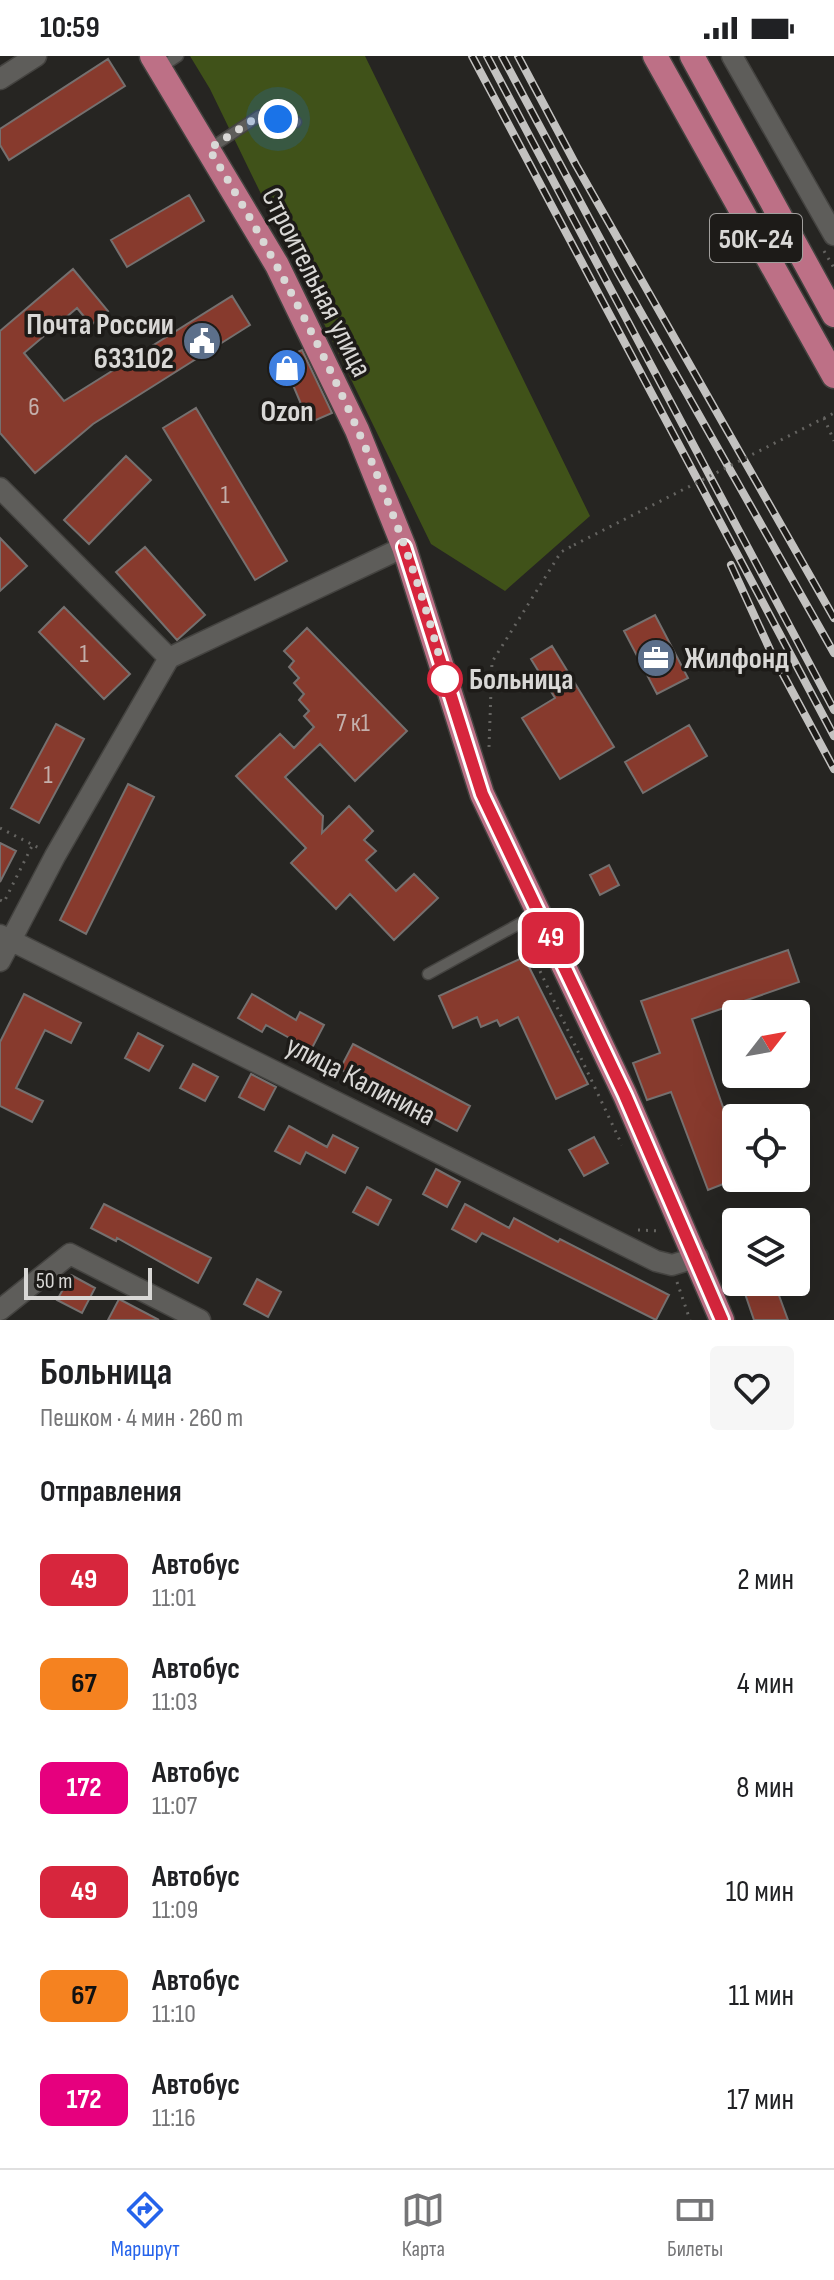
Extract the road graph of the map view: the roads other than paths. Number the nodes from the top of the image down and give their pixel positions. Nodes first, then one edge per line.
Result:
1 (36, 56) edge
2 (655, 56) edge
3 (692, 56) edge
4 (732, 56) edge
5 (163, 60) edge
6 (0, 79) edge
7 (296, 122) dead end
8 (209, 149) junction
9 (831, 233) edge
10 (834, 315) edge
11 (834, 376) edge
12 (0, 488) edge
13 (404, 547) junction
14 (169, 658) junction
15 (539, 913) junction
16 (6, 936) edge
17 (0, 961) edge
18 (428, 974) dead end
19 (698, 1257) junction
20 (0, 1310) edge
21 (200, 1320) edge
22 (722, 1320) edge

1 - 6 street
2 - 11 main road, 50К-24
3 - 10 main road, 50К-24
4 - 9 street
5 - 8 main road, Строительная улица
7 - 8 lane
8 - 13 main road, Строительная улица
12 - 14 street
13 - 14 street
13 - 15 main road, Строительная улица
14 - 16 street
15 - 18 lane
15 - 19 main road, Строительная улица
16 - 17 street
16 - 19 street, улица Калинина
19 - 22 main road, Строительная улица
20 - 21 street

